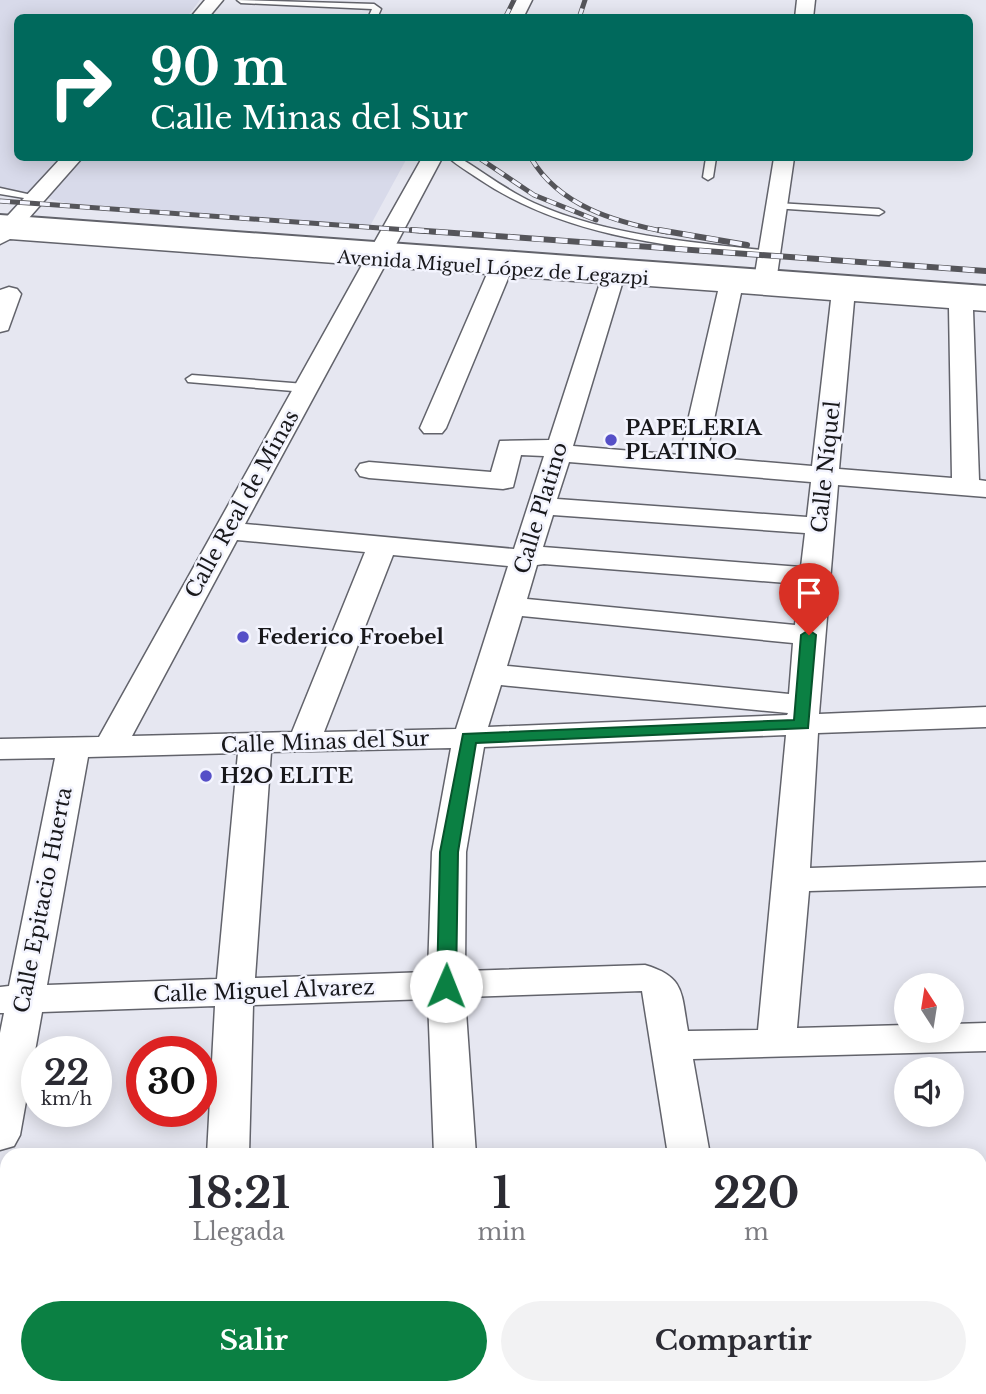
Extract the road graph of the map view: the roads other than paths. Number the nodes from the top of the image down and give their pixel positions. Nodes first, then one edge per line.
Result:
1 (214, 0) edge
2 (241, 0) edge
3 (202, 14) edge
4 (374, 14) edge
5 (69, 161) edge
6 (430, 161) edge
7 (459, 161) edge
8 (711, 161) edge
9 (784, 161) edge
10 (708, 177) dead end
11 (0, 191) edge
12 (777, 206) junction
13 (879, 212) dead end
14 (9, 221) edge
15 (380, 250) junction
16 (501, 269) junction
17 (767, 272) junction
18 (613, 277) junction
19 (986, 282) edge
20 (730, 286) junction
21 (9, 294) dead end
22 (843, 294) junction
23 (978, 300) edge
24 (0, 325) edge
25 (192, 379) dead end
26 (305, 388) junction
27 (432, 428) dead end
28 (559, 451) junction
29 (691, 464) junction
30 (369, 470) dead end
31 (825, 476) junction
32 (976, 488) edge
33 (542, 506) junction
34 (820, 526) junction
35 (227, 531) junction
36 (383, 544) junction
37 (526, 559) junction
38 (815, 577) junction
39 (510, 606) junction
40 (809, 635) junction
41 (489, 674) junction
42 (802, 715) junction
43 (986, 717) edge
44 (469, 738) junction
45 (304, 742) junction
46 (255, 743) junction
47 (73, 748) junction
48 (110, 748) junction
49 (0, 749) edge
50 (986, 874) edge
51 (792, 880) junction
52 (446, 986) junction
53 (235, 992) junction
54 (12, 999) edge
55 (986, 1037) edge
56 (776, 1043) junction
57 (670, 1046) junction
58 (0, 1135) edge
59 (228, 1148) edge
60 (455, 1148) edge
61 (688, 1148) edge

1 - 3 street
2 - 4 lane
5 - 14 street
6 - 15 street, Calle Real de Minas
7 - 17 lane
8 - 10 lane
9 - 12 street
11 - 14 lane
12 - 13 lane
12 - 17 street
14 - 15 main road, Avenida Miguel López de Legazpi
15 - 16 street, Avenida Miguel López de Legazpi
15 - 17 main road, Avenida Miguel López de Legazpi
15 - 26 street, Calle Real de Minas
16 - 18 street, Avenida Miguel López de Legazpi
16 - 27 street
17 - 19 main road, Avenida Miguel López de Legazpi
17 - 20 street, Avenida Miguel López de Legazpi
17 - 22 street, Avenida Miguel López de Legazpi
17 - 23 main road, Avenida Miguel López de Legazpi
18 - 20 street, Avenida Miguel López de Legazpi
18 - 28 street, Calle Platino
20 - 29 street
21 - 24 street
22 - 23 street, Avenida Miguel López de Legazpi
22 - 31 street, Calle Níquel
23 - 32 street
25 - 26 lane
26 - 35 street, Calle Real de Minas
28 - 29 street
28 - 30 street
28 - 33 street, Calle Platino
29 - 31 street
31 - 32 street
31 - 34 street, Calle Níquel
33 - 34 street
33 - 37 street, Calle Platino
34 - 38 street, Calle Níquel
35 - 36 street
35 - 48 street, Calle Real de Minas
36 - 37 street
36 - 45 street
37 - 38 street
37 - 39 street, Calle Platino
38 - 40 street, Calle Níquel
39 - 40 street
39 - 41 street, Calle Platino
40 - 42 street, Calle Níquel
41 - 42 street
41 - 44 street, Calle Platino
42 - 43 street, Calle Minas del Sur
42 - 44 street, Calle Minas del Sur
42 - 51 street, Calle Níquel
44 - 45 street, Calle Minas del Sur
44 - 52 street, Calle Platino
45 - 46 street, Calle Minas del Sur
46 - 48 street, Calle Minas del Sur
46 - 53 street
47 - 48 street, Calle Minas del Sur
47 - 49 street, Calle Minas del Sur
47 - 54 street, Calle Epitacio Huerta
50 - 51 street
51 - 56 street, Calle Níquel
52 - 53 street, Calle Miguel Álvarez
52 - 57 street, Calle Miguel Álvarez
52 - 60 street, Calle Platino
53 - 54 street, Calle Miguel Álvarez
53 - 59 street
54 - 58 street, Calle Epitacio Huerta
55 - 56 street
56 - 57 street
57 - 61 street

